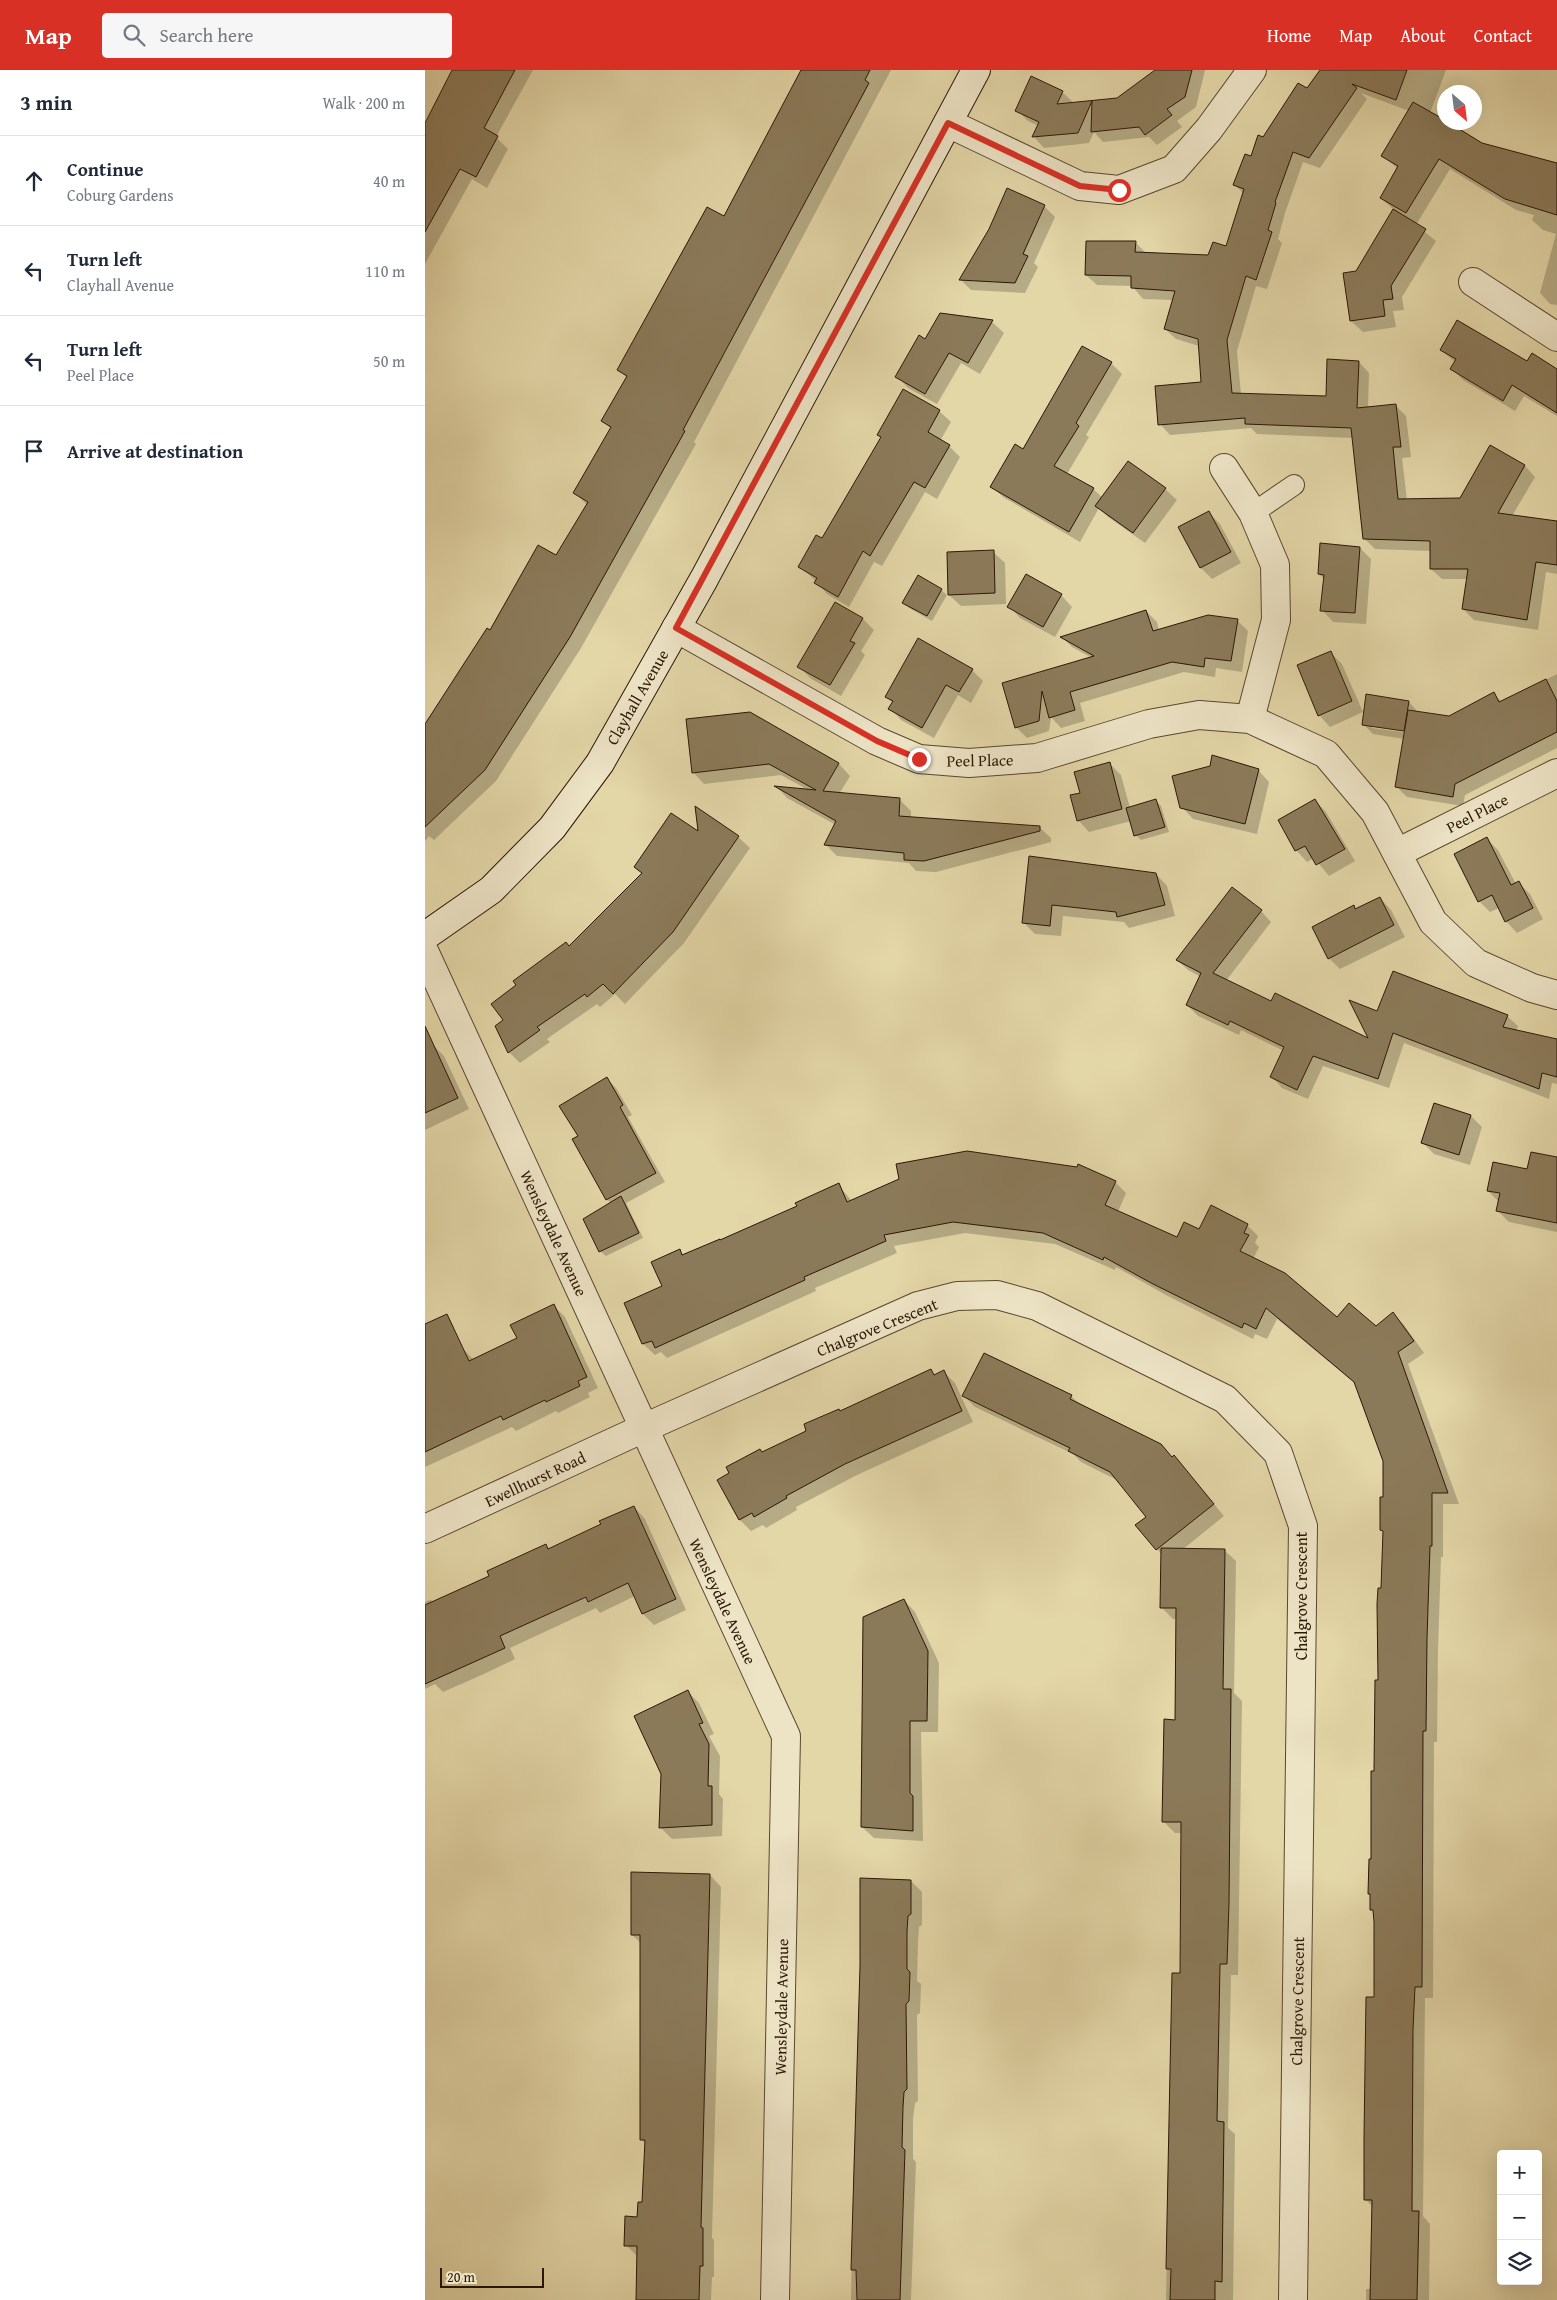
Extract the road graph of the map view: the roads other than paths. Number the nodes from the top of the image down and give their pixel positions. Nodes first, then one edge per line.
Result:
1 (976, 70) edge
2 (1251, 70) edge
3 (948, 123) junction
4 (1473, 282) dead end
5 (1557, 337) edge
6 (1224, 468) dead end
7 (1294, 485) dead end
8 (1253, 513) junction
9 (676, 628) junction
10 (1250, 720) junction
11 (1557, 773) edge
12 (1397, 853) junction
13 (425, 936) edge
14 (425, 953) edge
15 (1557, 995) edge
16 (644, 1428) junction
17 (425, 1529) edge
18 (775, 2300) edge
19 (1293, 2300) edge

1 - 3 street, Clayhall Avenue
2 - 3 street
3 - 9 street, Clayhall Avenue
4 - 5 street
6 - 8 street
7 - 8 lane
8 - 10 street
9 - 10 street, Peel Place
9 - 13 street, Clayhall Avenue
10 - 12 street, Peel Place
11 - 12 street, Peel Place
12 - 15 street, Peel Place
14 - 16 street, Wensleydale Avenue
16 - 17 street, Ewellhurst Road
16 - 18 street, Wensleydale Avenue
16 - 19 street, Chalgrove Crescent

